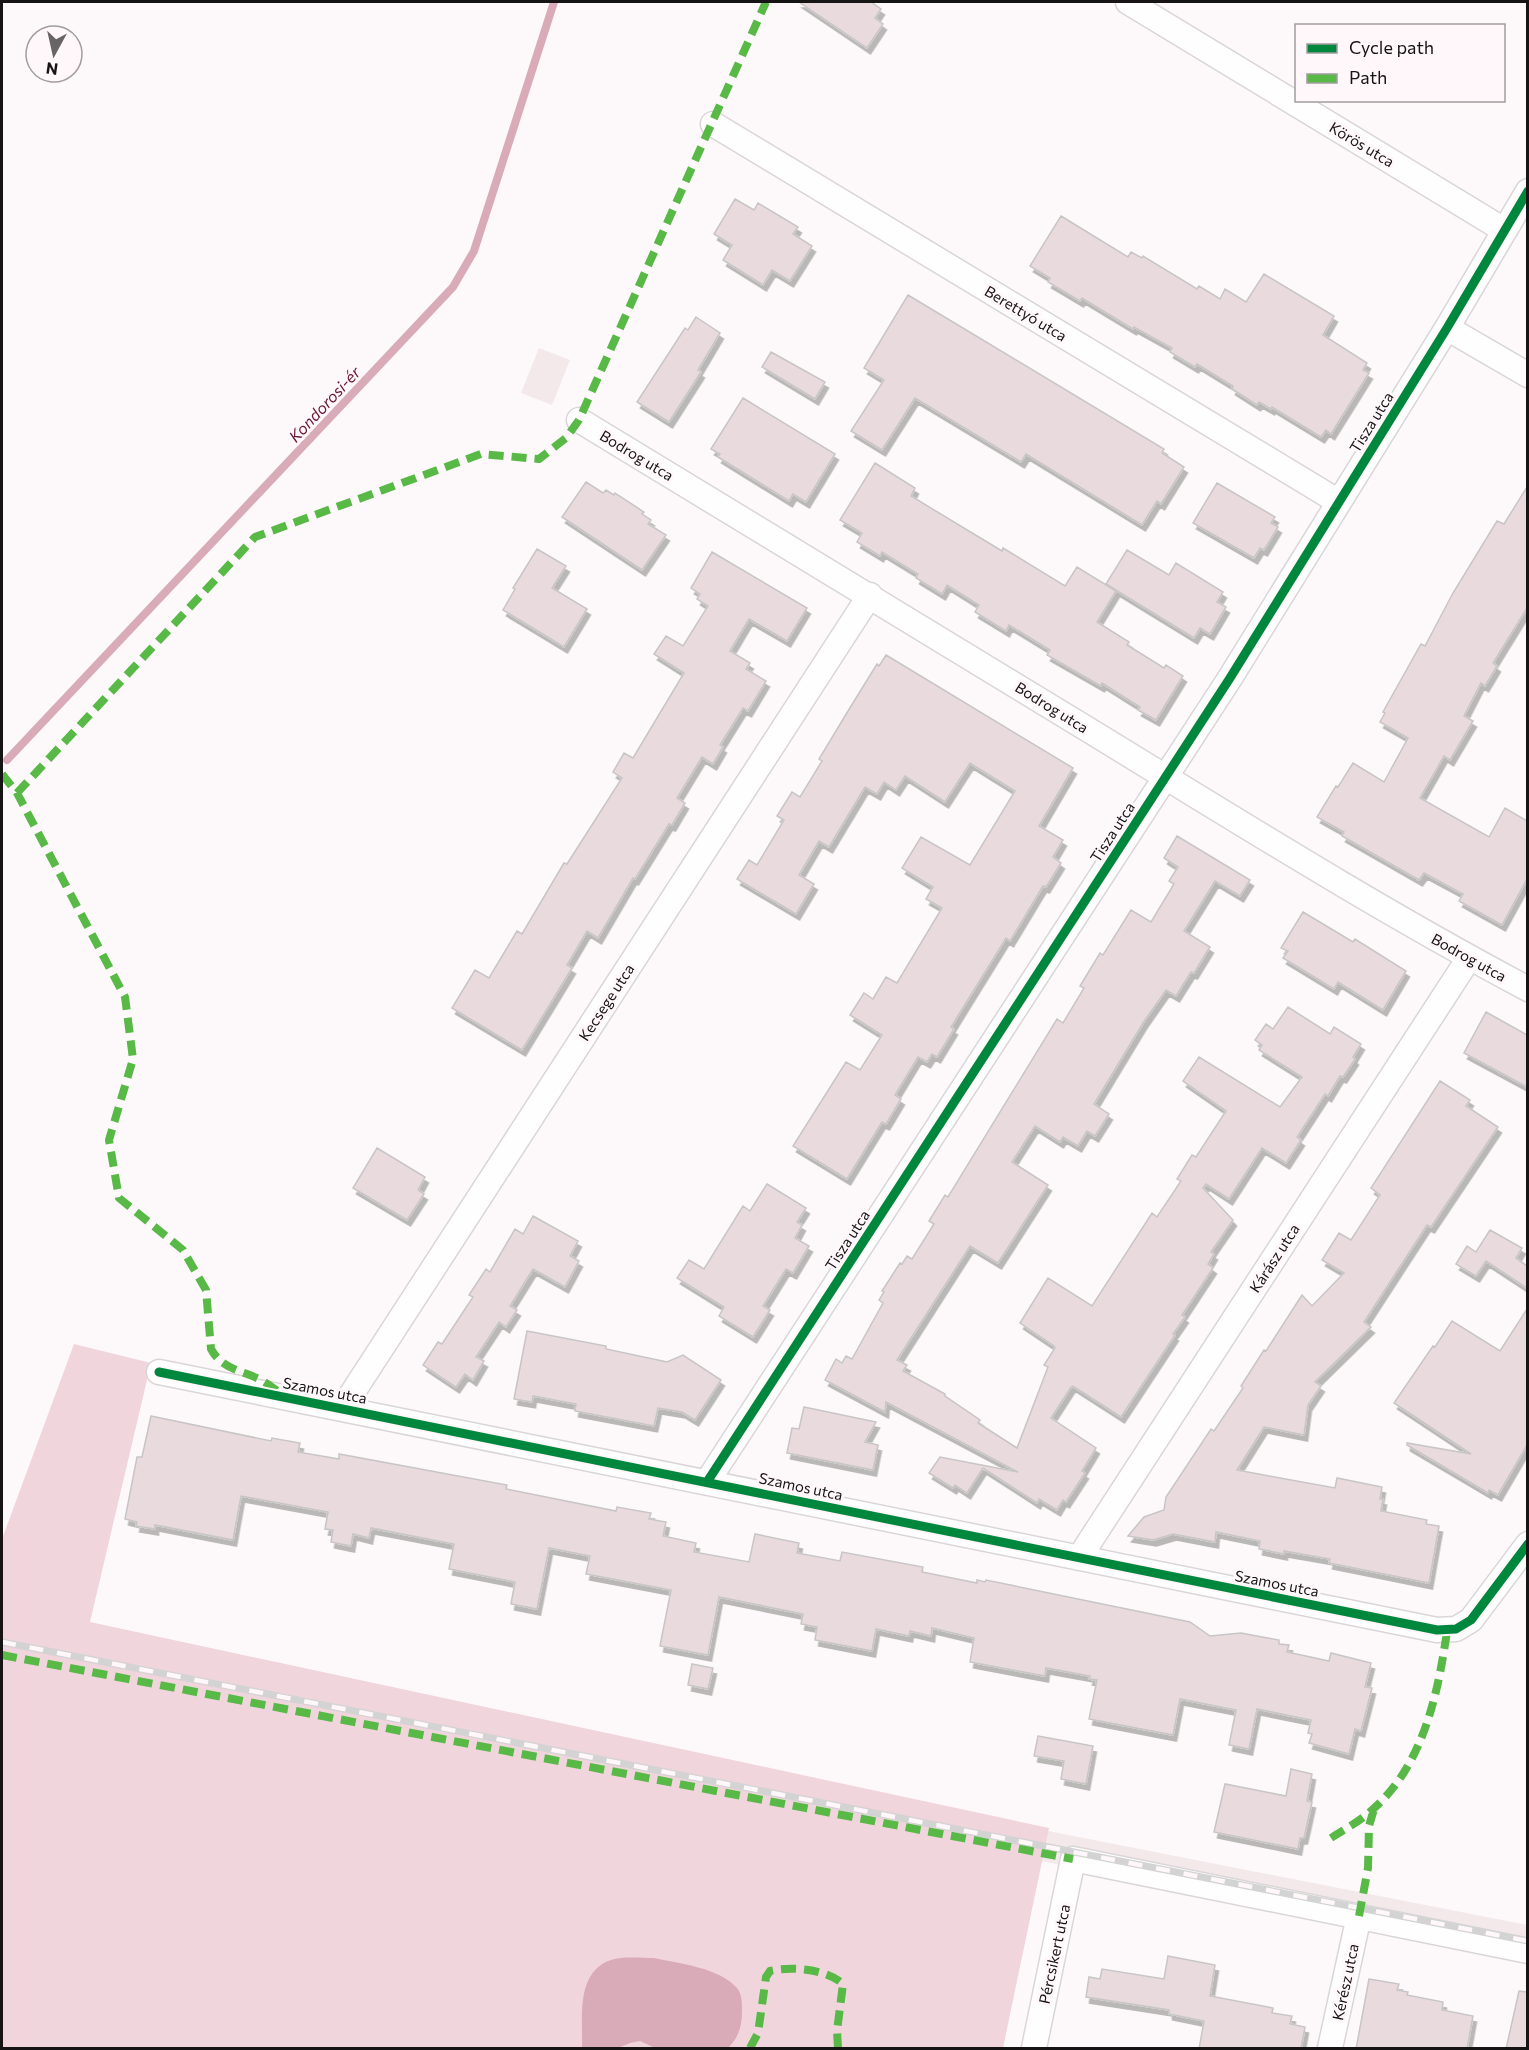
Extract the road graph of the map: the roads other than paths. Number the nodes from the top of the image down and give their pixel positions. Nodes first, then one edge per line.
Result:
1 (1128, 2) edge
2 (713, 124) dead end
3 (1527, 190) edge
4 (1504, 230) junction
5 (1447, 328) junction
6 (1527, 375) edge
7 (579, 420) dead end
8 (1339, 502) junction
9 (870, 595) junction
10 (1166, 777) junction
11 (1468, 958) junction
12 (1527, 989) edge
13 (159, 1372) dead end
14 (342, 1409) junction
15 (707, 1482) junction
16 (1527, 1544) edge
17 (1079, 1558) junction
18 (1359, 1916) junction
19 (1527, 1951) edge
20 (1034, 2049) edge
21 (1330, 2049) edge

1 - 4 street, Körös utca
2 - 8 street, Berettyó utca
3 - 4 street, Tisza utca
4 - 5 street, Tisza utca
5 - 6 street
5 - 8 street, Tisza utca
7 - 9 street, Bodrog utca
8 - 10 street, Tisza utca
9 - 10 street, Bodrog utca
9 - 14 street, Kecsege utca
10 - 11 street, Bodrog utca
10 - 15 street, Tisza utca
11 - 12 street, Bodrog utca
11 - 17 street, Kárász utca
13 - 14 street, Szamos utca
14 - 15 street, Szamos utca
15 - 17 street, Szamos utca
16 - 17 street, Szamos utca
18 - 19 street
18 - 20 street, Pércsikert utca
18 - 21 street, Kérész utca

